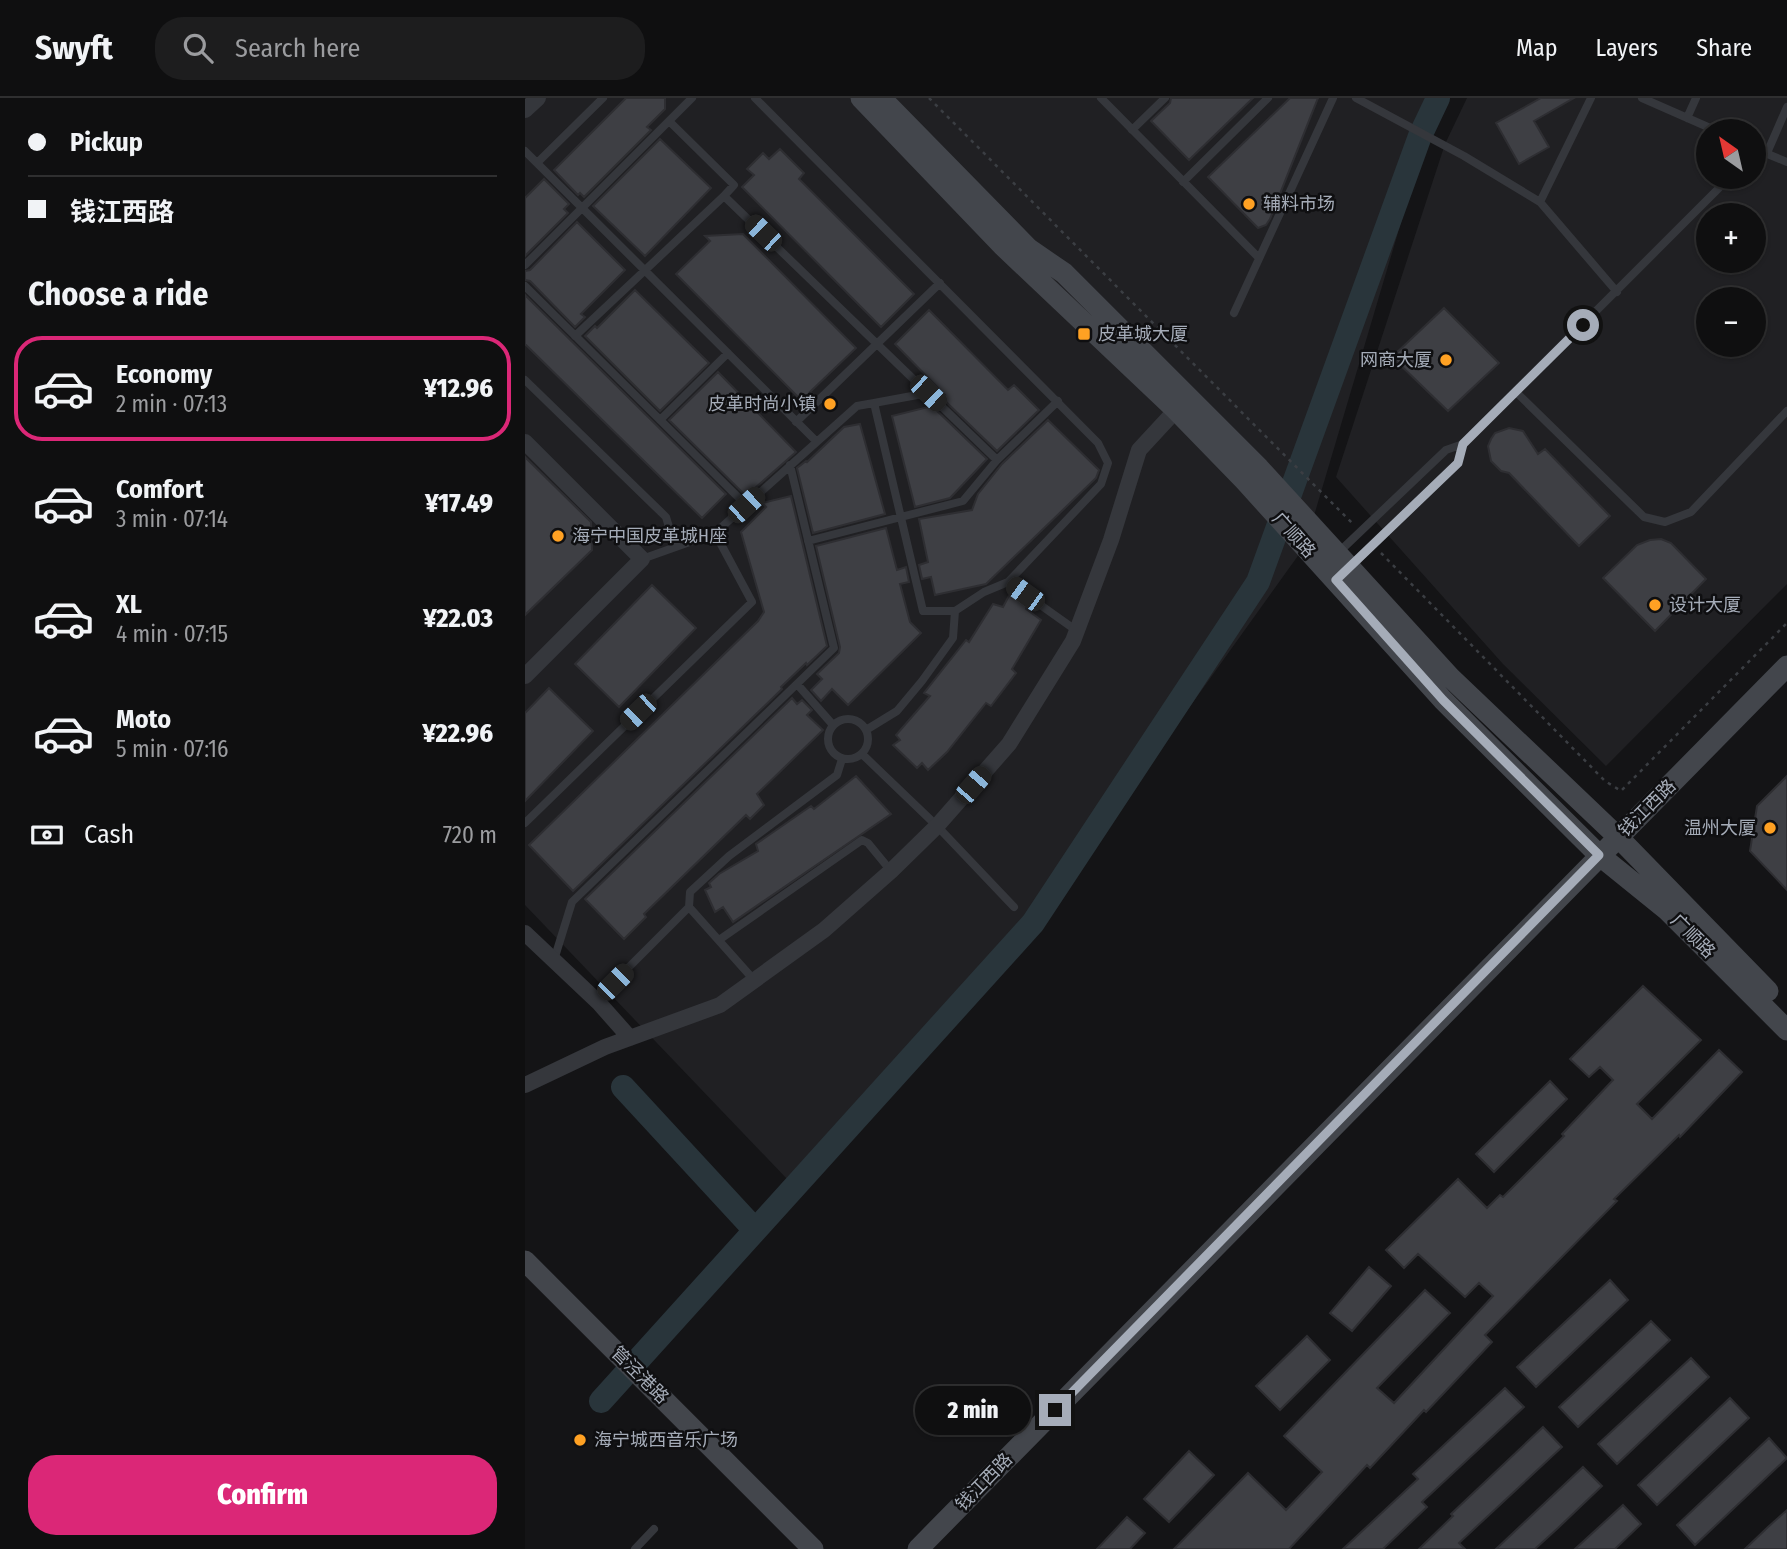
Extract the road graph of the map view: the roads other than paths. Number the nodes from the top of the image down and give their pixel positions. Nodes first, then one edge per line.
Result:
1 (538, 98) edge
2 (603, 98) edge
3 (692, 98) edge
4 (755, 98) edge
5 (861, 98) edge
6 (881, 98) edge
7 (1101, 98) edge
8 (1165, 98) edge
9 (1268, 98) edge
10 (1333, 98) edge
11 (1356, 98) edge
12 (1591, 98) edge
13 (1642, 98) edge
14 (1696, 98) edge
15 (1787, 107) edge
16 (525, 110) edge
17 (1688, 118) junction
18 (669, 121) junction
19 (1696, 122) edge
20 (1132, 130) junction
21 (525, 151) edge
22 (1767, 153) joint
23 (537, 163) junction
24 (1787, 163) edge
25 (1183, 182) junction
26 (1718, 189) edge
27 (724, 196) junction
28 (1540, 202) junction
29 (582, 208) junction
30 (1259, 258) junction
31 (525, 265) edge
32 (645, 270) junction
33 (940, 283) junction
34 (525, 286) edge
35 (1617, 292) junction
36 (1234, 313) dead end
37 (575, 336) junction
38 (879, 345) junction
39 (728, 354) junction
40 (525, 380) edge
41 (1516, 392) junction
42 (928, 393) junction
43 (1058, 401) junction
44 (874, 403) junction
45 (1176, 410) junction
46 (1787, 411) edge
47 (660, 420) junction
48 (796, 422) junction
49 (816, 441) junction
50 (525, 442) edge
51 (1463, 444) junction
52 (997, 460) junction
53 (790, 465) junction
54 (1252, 475) junction
55 (746, 505) junction
56 (901, 518) junction
57 (715, 533) junction
58 (809, 541) junction
59 (675, 547) junction
60 (642, 559) junction
61 (1337, 567) junction
62 (1008, 582) junction
63 (955, 611) junction
64 (1077, 631) junction
65 (1787, 666) edge
66 (525, 676) edge
67 (797, 684) junction
68 (833, 725) junction
69 (866, 730) junction
70 (862, 754) junction
71 (842, 759) junction
72 (525, 823) edge
73 (937, 826) junction
74 (1618, 837) junction
75 (1599, 855) junction
76 (891, 871) junction
77 (1014, 907) dead end
78 (689, 908) junction
79 (525, 933) edge
80 (719, 940) junction
81 (554, 960) junction
82 (754, 980) junction
83 (596, 1000) junction
84 (1787, 1011) edge
85 (1787, 1030) edge
86 (630, 1038) junction
87 (527, 1084) edge
88 (525, 1261) edge
89 (654, 1529) dead end
90 (635, 1549) edge
91 (813, 1549) edge
92 (918, 1549) edge

1 - 16 street
2 - 23 lane
3 - 18 lane
4 - 33 lane
5 - 45 main road, 广顺路
6 - 54 main road, 广顺路
7 - 20 lane
8 - 20 lane
9 - 25 lane
10 - 30 lane
11 - 28 lane
12 - 28 lane
13 - 17 lane
14 - 17 lane
15 - 22 lane
17 - 19 lane
18 - 27 lane
18 - 29 lane
20 - 25 lane
21 - 23 lane
22 - 24 lane
23 - 29 lane
25 - 30 lane
26 - 35 lane
27 - 32 lane
27 - 38 lane
28 - 35 lane
29 - 31 lane
29 - 32 lane
30 - 36 lane
32 - 37 lane
32 - 39 lane
33 - 38 lane
33 - 43 lane
34 - 37 lane
35 - 41 lane
37 - 47 lane
38 - 42 lane
38 - 48 lane
39 - 47 lane
39 - 48 lane
40 - 59 lane
41 - 46 lane
41 - 51 lane
42 - 44 lane
42 - 52 lane
43 - 52 lane
43 - 62 lane
44 - 49 lane
44 - 56 lane
45 - 54 main road, 广顺路
45 - 64 street
47 - 55 lane
48 - 49 lane
49 - 53 lane
50 - 60 street
51 - 61 lane
51 - 61 lane
52 - 56 lane
53 - 55 lane
53 - 58 lane
54 - 61 main road, 广顺路
55 - 57 lane
56 - 58 lane
56 - 63 lane
57 - 59 lane
57 - 72 lane
58 - 67 lane
59 - 60 lane
60 - 66 street
61 - 74 main road, 广顺路
61 - 75 main road, 广顺路
62 - 63 lane
62 - 64 lane
63 - 69 lane
64 - 73 street
65 - 74 main road, 钱江西路
67 - 68 lane
67 - 81 lane
68 - 69 lane
68 - 71 lane
69 - 70 lane
70 - 71 lane
70 - 73 lane
71 - 78 lane
73 - 76 street
73 - 77 lane
74 - 75 main road, 钱江西路
74 - 84 main road, 广顺路
75 - 85 main road, 广顺路
75 - 92 main road, 钱江西路
76 - 80 lane
76 - 82 street
78 - 80 lane
78 - 83 lane
79 - 81 street
80 - 82 lane
81 - 83 street
82 - 86 street
83 - 86 street
86 - 87 street
88 - 91 main road, 管泾港路
89 - 90 lane

